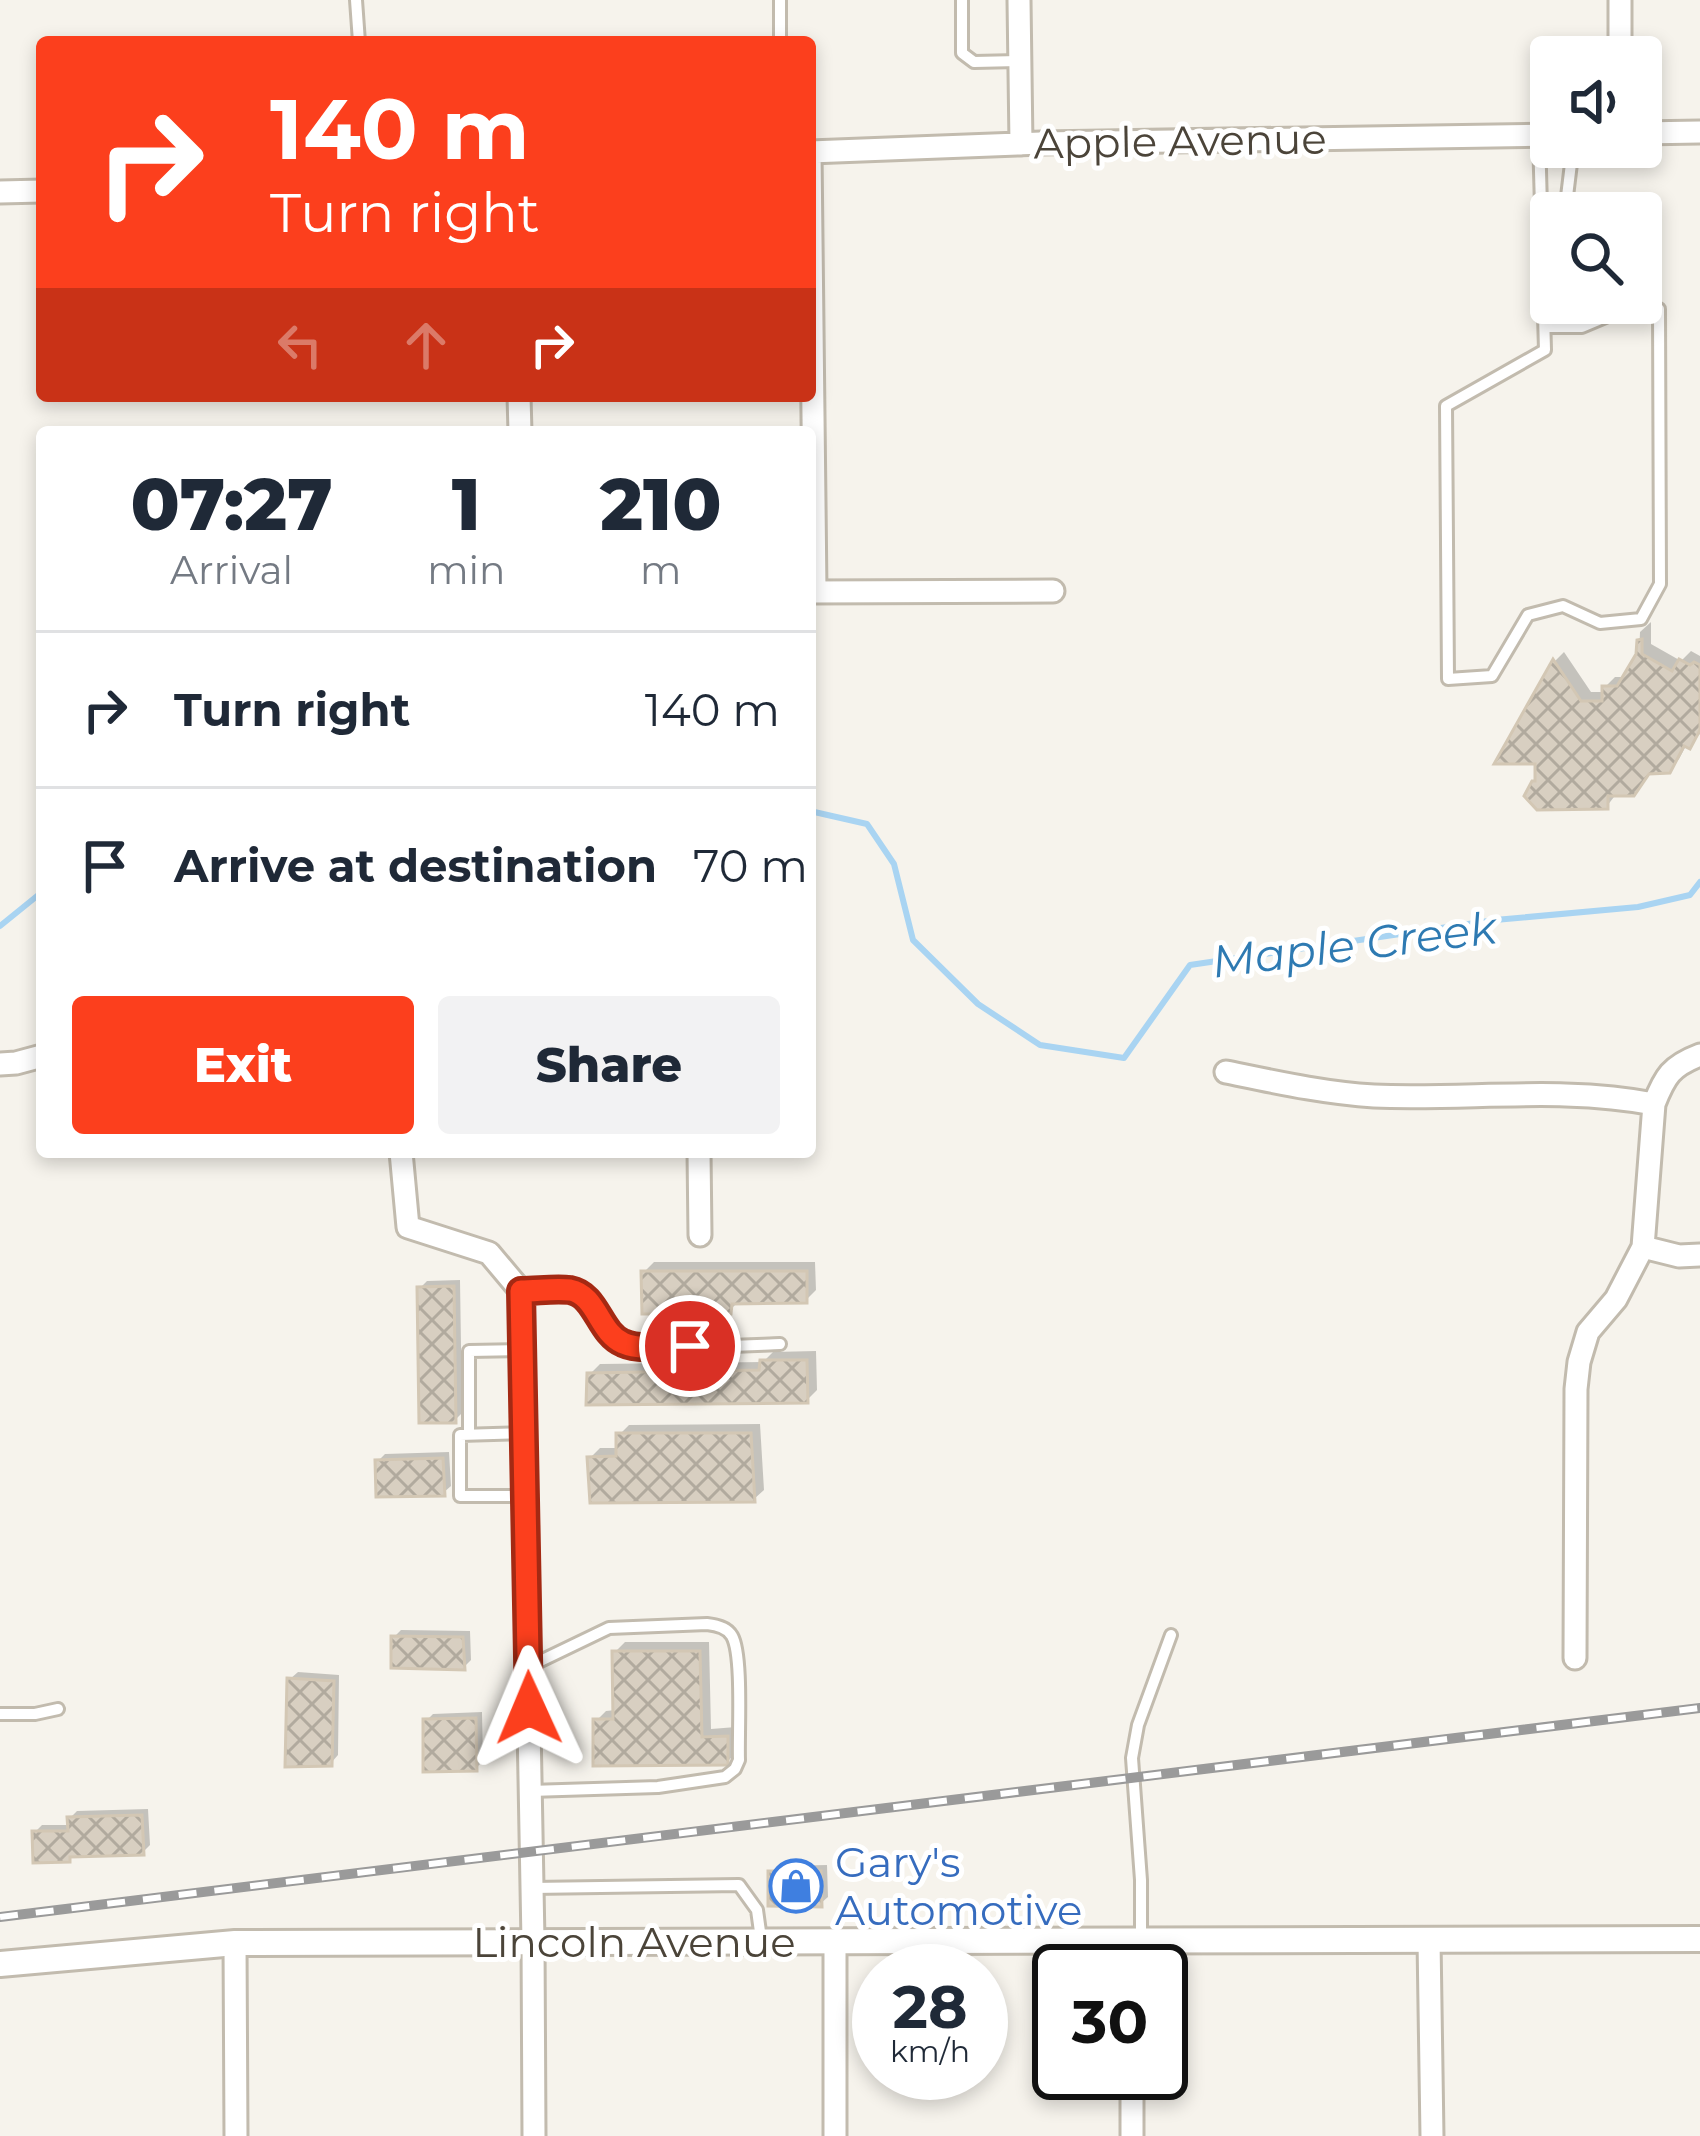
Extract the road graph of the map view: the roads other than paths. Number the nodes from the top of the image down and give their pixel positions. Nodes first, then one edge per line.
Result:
1 (356, 0) edge
2 (779, 0) edge
3 (962, 0) edge
4 (1019, 0) edge
5 (1620, 0) edge
6 (358, 36) edge
7 (780, 36) edge
8 (1620, 36) edge
9 (1020, 61) junction
10 (1700, 132) edge
11 (1662, 133) edge
12 (1530, 135) edge
13 (1021, 144) junction
14 (816, 152) edge
15 (36, 191) edge
16 (0, 192) edge
17 (1546, 324) edge
18 (1546, 327) junction
19 (1053, 591) dead end
20 (816, 592) edge
21 (1700, 1055) edge
22 (36, 1056) edge
23 (0, 1064) edge
24 (1226, 1072) dead end
25 (1654, 1104) junction
26 (402, 1158) edge
27 (699, 1158) edge
28 (700, 1235) dead end
29 (1642, 1247) junction
30 (1700, 1255) edge
31 (521, 1291) junction
32 (779, 1344) dead end
33 (523, 1350) junction
34 (524, 1432) junction
35 (469, 1434) junction
36 (525, 1496) junction
37 (1171, 1635) dead end
38 (1575, 1658) dead end
39 (528, 1667) junction
40 (58, 1708) dead end
41 (0, 1714) edge
42 (530, 1791) junction
43 (532, 1888) junction
44 (1700, 1939) edge
45 (1429, 1940) junction
46 (533, 1941) junction
47 (762, 1942) junction
48 (1136, 1942) junction
49 (235, 1943) junction
50 (835, 1943) junction
51 (0, 1964) edge
52 (1132, 2100) edge
53 (236, 2136) edge
54 (534, 2136) edge
55 (835, 2136) edge
56 (1132, 2136) edge
57 (1432, 2136) edge

1 - 6 lane
2 - 7 lane
3 - 9 lane
4 - 9 street
5 - 8 street
9 - 13 street
10 - 11 street
12 - 13 street, Apple Avenue
13 - 14 street, Apple Avenue
15 - 16 street
17 - 18 lane
18 - 18 lane
19 - 20 street
21 - 25 street
22 - 23 street
24 - 25 street
25 - 29 street
26 - 31 street
27 - 28 street
29 - 30 street
29 - 38 street
31 - 32 lane
31 - 33 street
33 - 34 street
33 - 35 lane
34 - 35 lane
34 - 36 street
35 - 36 lane
36 - 39 street
37 - 48 lane
39 - 42 street
39 - 42 lane
40 - 41 lane
42 - 43 street
43 - 46 street
43 - 47 lane
44 - 45 street, Lincoln Avenue
45 - 48 street, Lincoln Avenue
45 - 57 street
46 - 47 street, Lincoln Avenue
46 - 49 street, Lincoln Avenue
46 - 54 street
47 - 50 street, Lincoln Avenue
48 - 50 street, Lincoln Avenue
49 - 51 street, Lincoln Avenue
49 - 53 street
50 - 55 street
52 - 56 street

